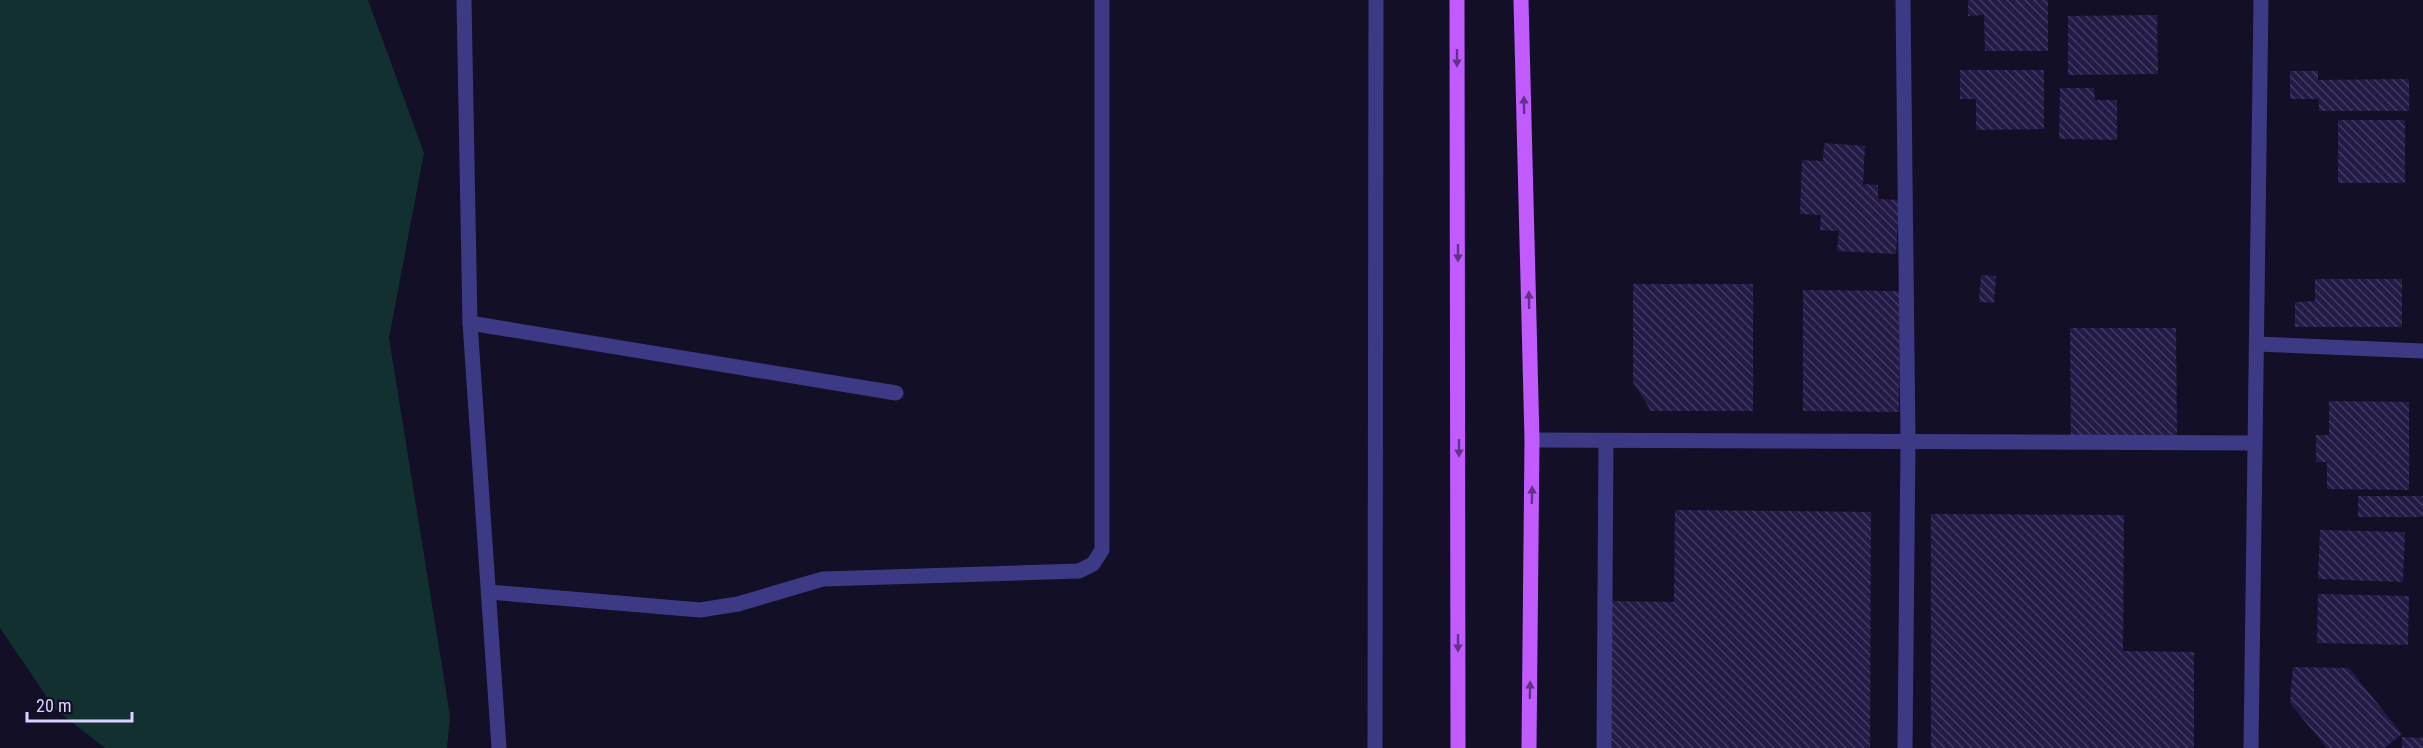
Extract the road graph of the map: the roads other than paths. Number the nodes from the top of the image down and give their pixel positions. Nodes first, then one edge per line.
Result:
1 (464, 0) edge
2 (1102, 0) edge
3 (1376, 0) edge
4 (1457, 0) edge
5 (1521, 0) edge
6 (1904, 0) edge
7 (2261, 0) edge
8 (470, 323) junction
9 (2257, 344) junction
10 (2423, 351) edge
11 (896, 393) dead end
12 (1532, 440) junction
13 (1606, 441) junction
14 (1908, 442) junction
15 (2254, 442) junction
16 (489, 592) junction
17 (499, 748) edge
18 (1375, 748) edge
19 (1458, 748) edge
20 (1529, 748) edge
21 (1604, 748) edge
22 (1905, 748) edge
23 (2251, 748) edge

1 - 8 street
2 - 16 street
3 - 18 street
4 -> 19 main road
12 -> 5 main road
6 - 14 street
7 - 9 street
8 - 11 street
8 - 16 street
9 - 10 street
9 - 15 street
12 - 13 street
20 -> 12 main road
13 - 14 street
13 - 21 street
14 - 15 street
14 - 22 street
15 - 23 street
16 - 17 street

